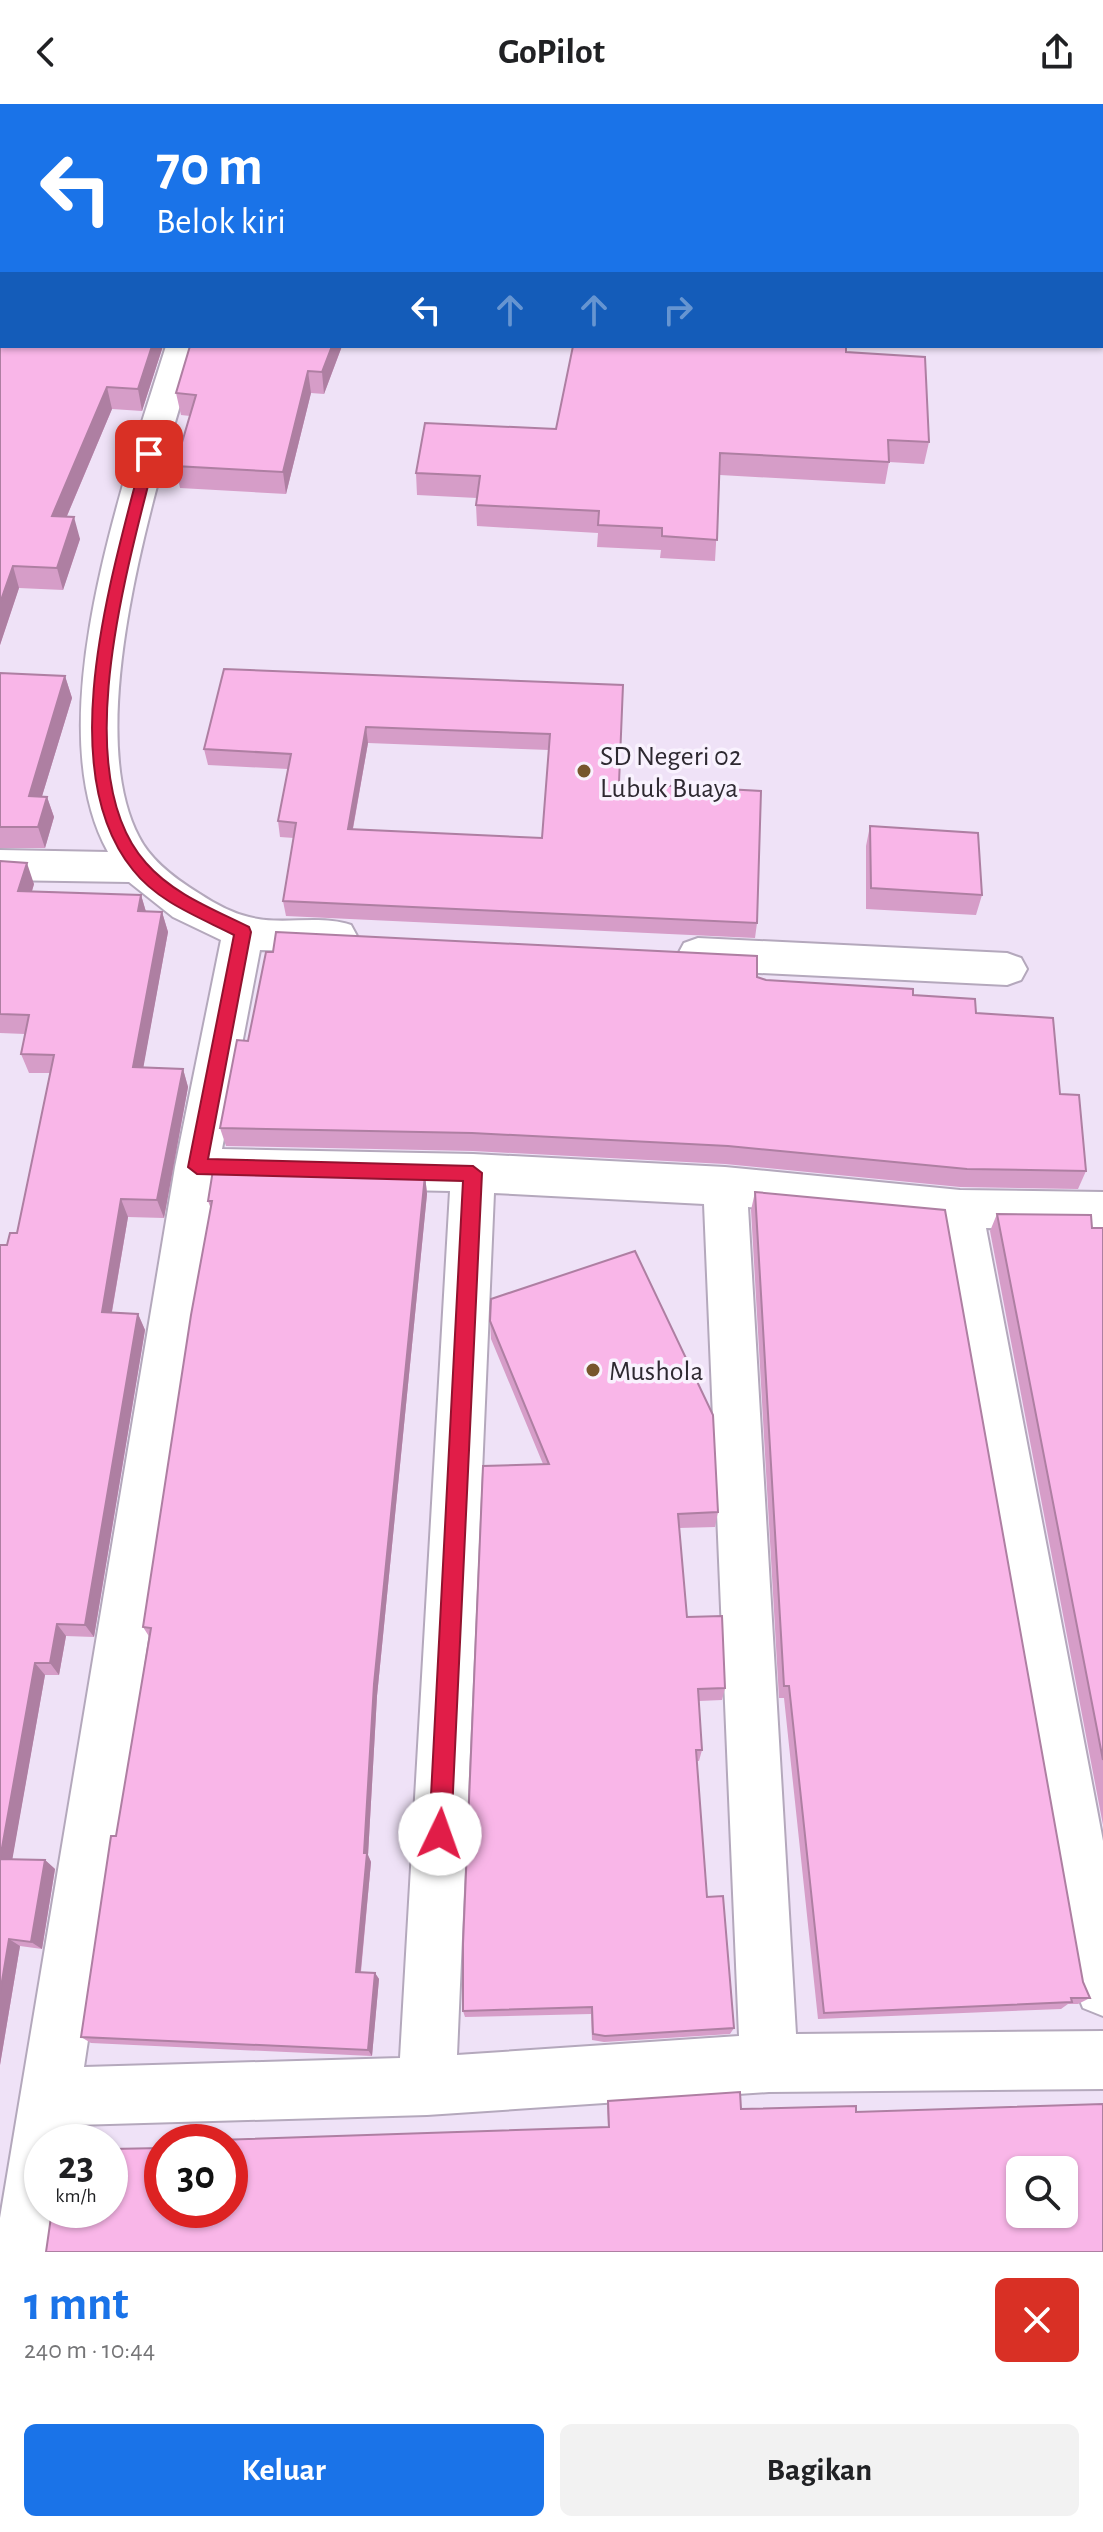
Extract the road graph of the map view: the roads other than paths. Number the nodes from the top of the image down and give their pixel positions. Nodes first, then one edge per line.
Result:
1 (181, 348) edge
2 (0, 865) edge
3 (139, 867) junction
4 (243, 932) junction
5 (370, 938) edge
6 (657, 952) edge
7 (1007, 969) dead end
8 (197, 1167) junction
9 (473, 1173) junction
10 (725, 1186) junction
11 (960, 1209) junction
12 (1103, 1211) edge
13 (1103, 1988) edge
14 (1103, 2060) edge
15 (769, 2063) junction
16 (427, 2086) junction
17 (46, 2124) edge
18 (89, 2124) edge
19 (28, 2228) edge
20 (24, 2252) edge

1 - 3 street
2 - 3 street
3 - 4 street
4 - 5 street
4 - 8 street
6 - 7 street
8 - 9 street
8 - 17 street
9 - 10 street
9 - 16 street
10 - 11 street
10 - 15 street
11 - 12 street
11 - 13 street
14 - 15 street
15 - 16 street
16 - 18 street
19 - 20 street

